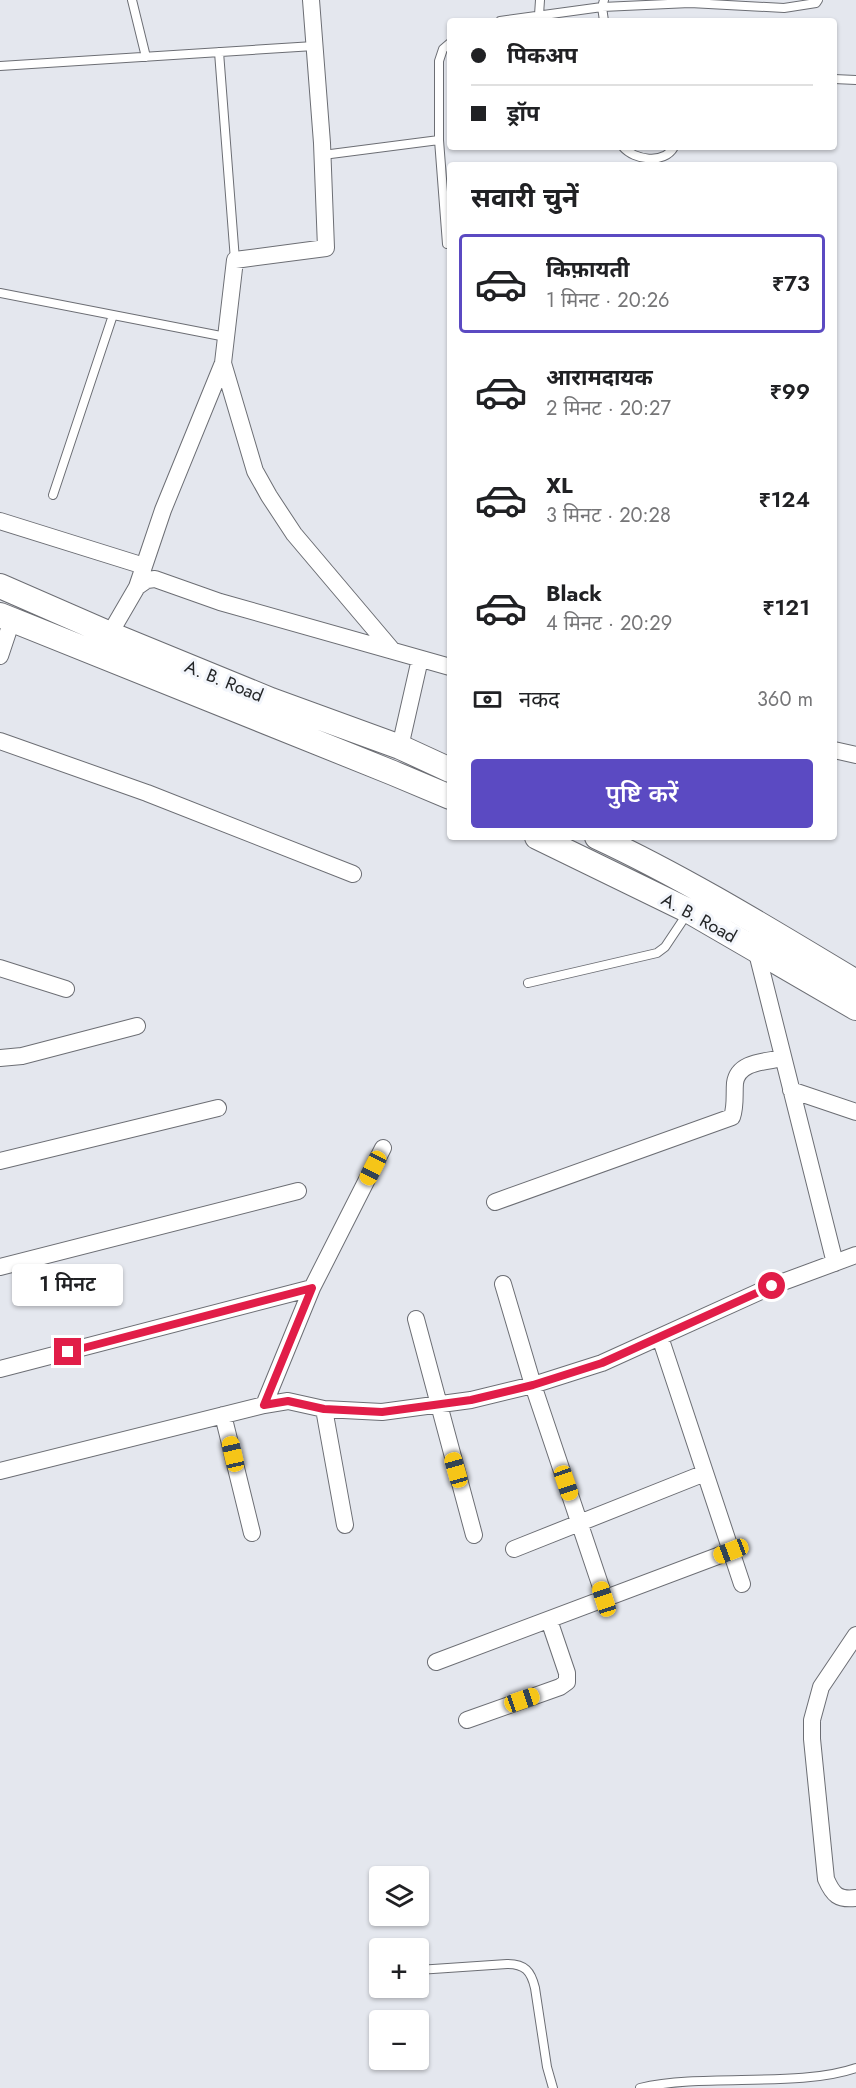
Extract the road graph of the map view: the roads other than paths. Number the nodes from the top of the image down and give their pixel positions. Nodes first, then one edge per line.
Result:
1 (132, 0) edge
2 (311, 0) edge
3 (540, 0) edge
4 (818, 0) edge
5 (603, 4) edge
6 (539, 15) junction
7 (520, 18) edge
8 (314, 46) junction
9 (447, 46) edge
10 (219, 52) junction
11 (146, 57) junction
12 (0, 66) edge
13 (837, 79) edge
14 (856, 80) edge
15 (439, 140) junction
16 (626, 150) edge
17 (672, 150) edge
18 (323, 155) junction
19 (447, 243) dead end
20 (235, 260) junction
21 (0, 293) edge
22 (113, 315) junction
23 (226, 337) junction
24 (223, 363) junction
25 (53, 495) dead end
26 (0, 521) edge
27 (144, 566) junction
28 (0, 586) edge
29 (137, 587) junction
30 (6, 617) edge
31 (104, 644) junction
32 (393, 651) junction
33 (0, 656) edge
34 (420, 659) junction
35 (447, 666) edge
36 (0, 741) edge
37 (400, 747) junction
38 (837, 751) edge
39 (856, 755) edge
40 (447, 769) edge
41 (447, 796) edge
42 (543, 840) edge
43 (602, 840) edge
44 (353, 874) dead end
45 (689, 911) junction
46 (756, 949) junction
47 (0, 968) edge
48 (856, 982) edge
49 (528, 983) dead end
50 (66, 989) dead end
51 (856, 1008) edge
52 (137, 1026) dead end
53 (0, 1058) edge
54 (783, 1058) junction
55 (791, 1090) junction
56 (218, 1108) dead end
57 (856, 1112) edge
58 (383, 1148) dead end
59 (0, 1161) edge
60 (298, 1191) dead end
61 (495, 1202) dead end
62 (856, 1255) edge
63 (836, 1263) junction
64 (0, 1267) edge
65 (503, 1284) dead end
66 (312, 1288) junction
67 (416, 1319) dead end
68 (660, 1336) junction
69 (0, 1369) edge
70 (533, 1385) junction
71 (264, 1405) junction
72 (438, 1405) junction
73 (324, 1409) junction
74 (224, 1415) junction
75 (0, 1471) edge
76 (705, 1473) junction
77 (579, 1523) junction
78 (345, 1525) dead end
79 (252, 1533) dead end
80 (474, 1535) dead end
81 (514, 1549) dead end
82 (731, 1551) junction
83 (742, 1584) dead end
84 (604, 1599) junction
85 (549, 1620) junction
86 (856, 1635) edge
87 (436, 1662) dead end
88 (467, 1720) dead end
89 (856, 1898) edge
90 (429, 1969) edge
91 (856, 2068) edge
92 (553, 2088) edge
93 (640, 2088) edge

1 - 11 lane
2 - 8 street
3 - 6 lane
4 - 5 lane
5 - 6 lane
6 - 7 lane
8 - 10 lane
8 - 18 street
9 - 15 lane
10 - 11 lane
10 - 20 lane
11 - 12 lane
13 - 14 lane
15 - 18 lane
15 - 19 lane
16 - 17 lane
18 - 20 street
20 - 23 street
21 - 22 lane
22 - 23 lane
22 - 25 lane
23 - 24 street
24 - 27 street
24 - 32 street
26 - 27 street
27 - 29 street
28 - 31 main road, A. B. Road
29 - 31 street
29 - 32 street
30 - 31 main road, A. B. Road
30 - 33 street
31 - 37 main road, A. B. Road
31 - 41 main road, A. B. Road
32 - 34 street
34 - 35 street
34 - 37 street
36 - 44 street
37 - 40 main road, A. B. Road
38 - 39 street
42 - 45 main road, A. B. Road
43 - 48 main road, A. B. Road
45 - 46 main road, A. B. Road
45 - 49 lane
46 - 51 main road, A. B. Road
46 - 54 street
47 - 50 street
52 - 53 street
54 - 55 street
54 - 61 street
55 - 57 street
55 - 63 street
56 - 59 street
58 - 66 street
60 - 64 street
62 - 63 street
63 - 68 street
65 - 70 street
66 - 69 street
66 - 71 street
67 - 72 street
68 - 70 street
68 - 76 street
70 - 72 street
70 - 77 street
71 - 73 street
71 - 74 street
72 - 73 street
72 - 80 street
73 - 78 street
74 - 75 street
74 - 79 street
76 - 77 street
76 - 82 street
77 - 81 street
77 - 84 street
82 - 83 street
82 - 84 street
84 - 85 street
85 - 87 street
85 - 88 street
86 - 89 street
90 - 92 lane
91 - 93 lane

